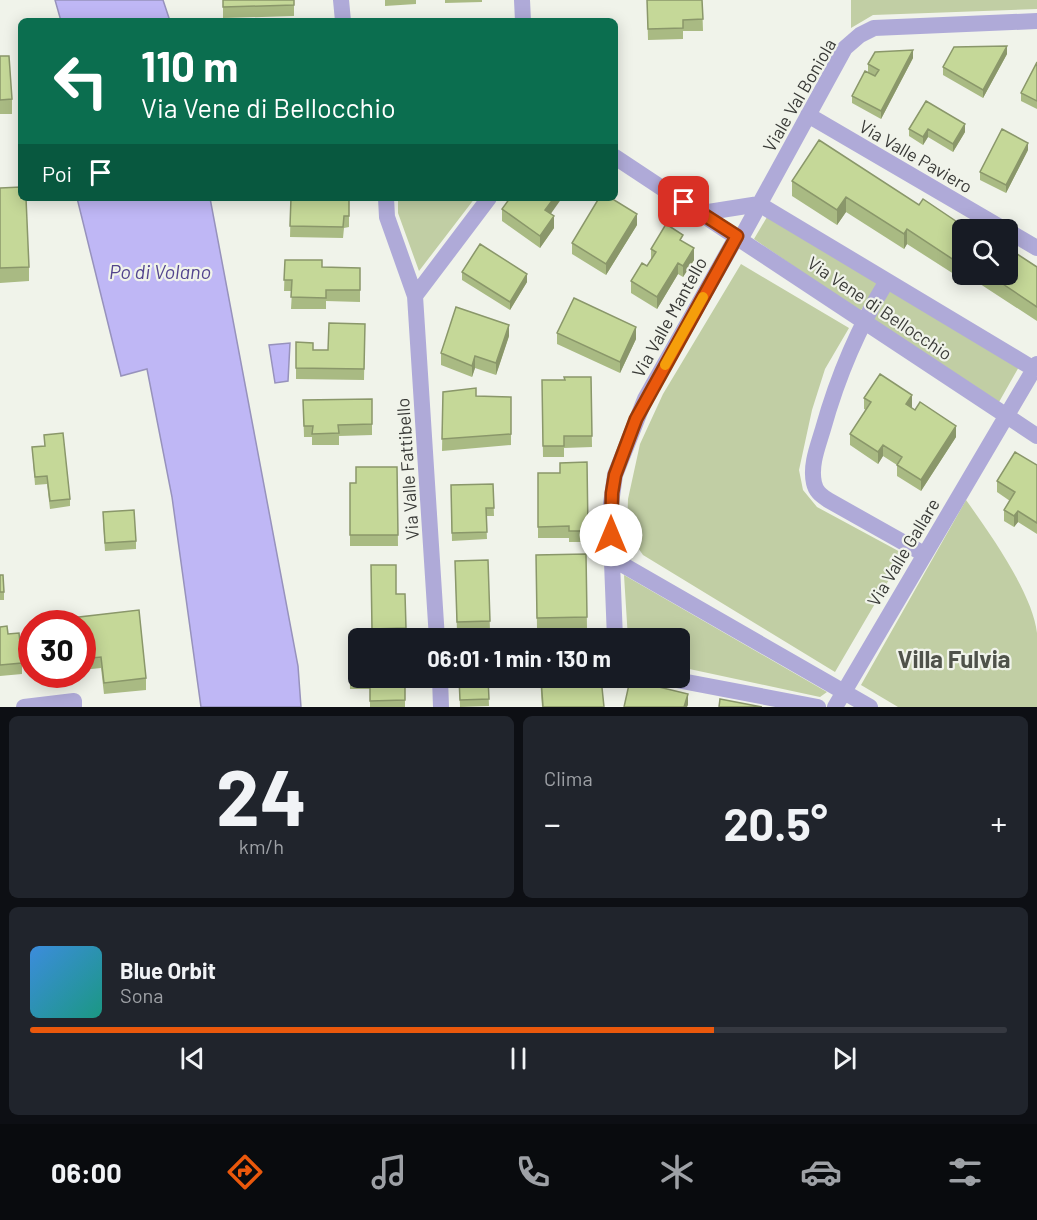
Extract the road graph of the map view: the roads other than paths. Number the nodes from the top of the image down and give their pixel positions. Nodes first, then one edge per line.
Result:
1 (341, 0) edge
2 (522, 0) edge
3 (343, 18) edge
4 (523, 18) edge
5 (1037, 21) edge
6 (808, 115) junction
7 (618, 159) edge
8 (386, 201) edge
9 (487, 201) edge
10 (759, 204) junction
11 (702, 213) junction
12 (987, 219) edge
13 (739, 237) junction
14 (1018, 237) edge
15 (1037, 248) edge
16 (887, 281) junction
17 (415, 296) junction
18 (863, 320) junction
19 (1036, 367) edge
20 (1030, 393) edge
21 (1006, 417) junction
22 (1037, 436) edge
23 (924, 554) junction
24 (611, 558) junction
25 (436, 628) edge
26 (614, 628) edge
27 (690, 683) edge
28 (440, 688) edge
29 (843, 691) junction
30 (24, 707) edge
31 (74, 707) edge
32 (441, 707) edge
33 (818, 707) edge
34 (836, 707) edge
35 (870, 707) edge

1 - 3 street
2 - 4 street
5 - 6 street, Viale Val Boniola
6 - 10 street, Viale Val Boniola
6 - 12 street, Via Valle Paviero
7 - 11 street, Via Vene di Bellocchio
8 - 17 street, Via Valle Fattibello
9 - 17 street
10 - 11 street
10 - 13 street, Viale Val Boniola
10 - 16 street, Via Vene di Bellocchio
11 - 13 street, Via Vene di Bellocchio
13 - 18 street, Via Vene di Bellocchio
13 - 24 street, Via Valle Mantello
14 - 15 street, Via Valle Paviero
16 - 18 street
16 - 19 street, Via Vene di Bellocchio
17 - 25 street, Via Valle Fattibello
18 - 21 street, Via Vene di Bellocchio
18 - 23 street
19 - 20 street, Via Valle Gallare
20 - 21 street, Via Valle Gallare
21 - 22 street, Via Vene di Bellocchio
21 - 23 street, Via Valle Gallare
23 - 29 street, Via Valle Gallare
24 - 26 street, Via Valle Mantello
24 - 29 street
27 - 33 street
28 - 32 street
29 - 34 street, Via Valle Gallare
29 - 35 street
30 - 31 street

